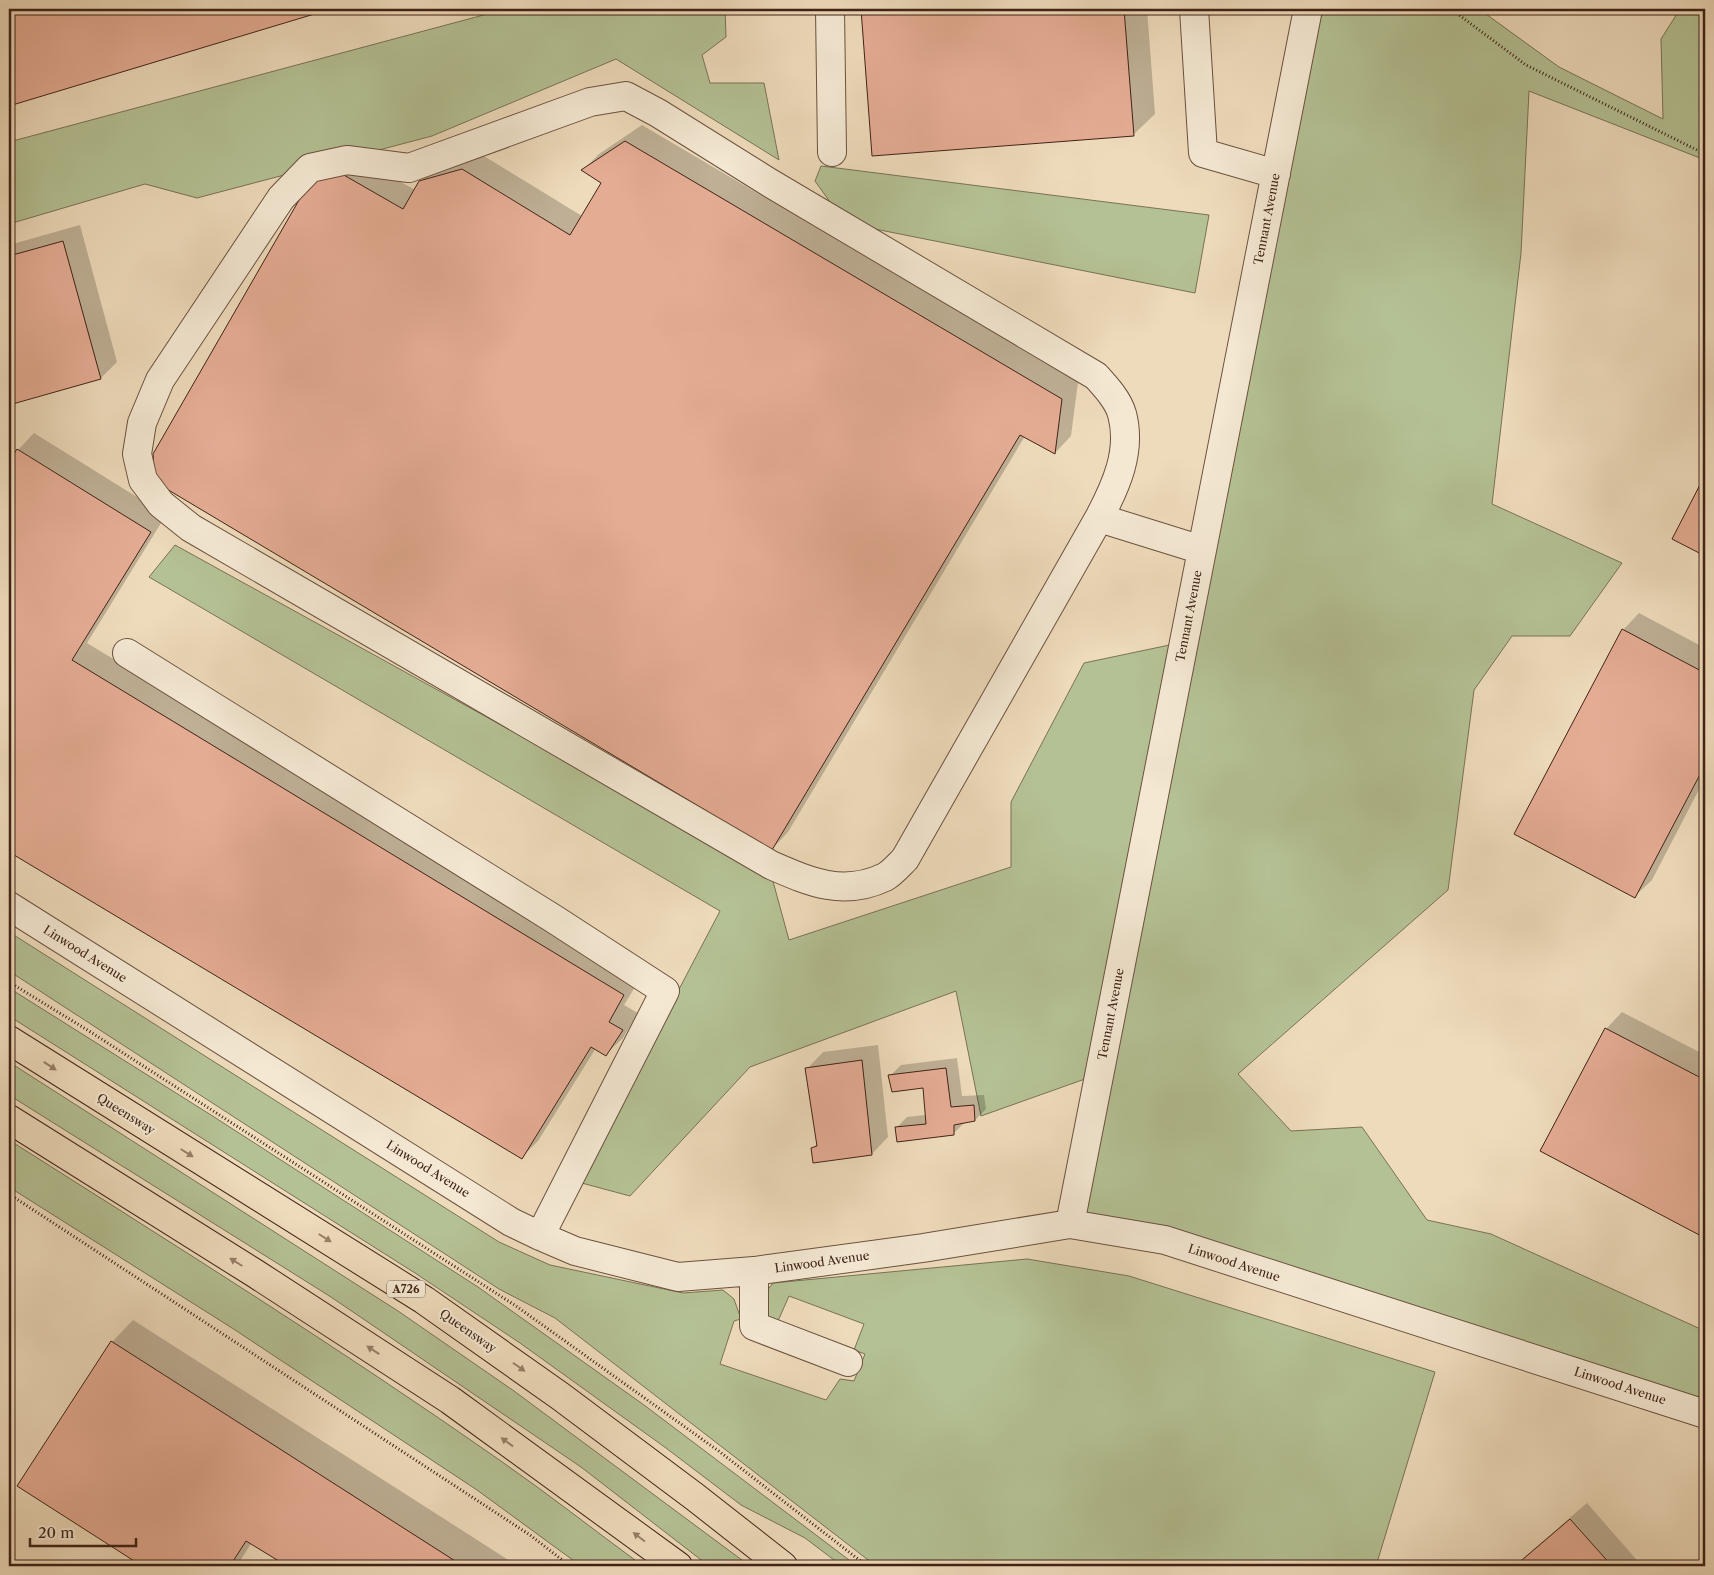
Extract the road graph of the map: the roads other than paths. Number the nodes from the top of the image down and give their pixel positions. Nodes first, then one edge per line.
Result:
1 (830, 9) edge
2 (1194, 9) edge
3 (1308, 9) edge
4 (832, 152) dead end
5 (1276, 174) junction
6 (1099, 518) junction
7 (1202, 550) junction
8 (127, 653) dead end
9 (9, 906) edge
10 (9, 1040) edge
11 (9, 1119) edge
12 (1070, 1224) junction
13 (540, 1236) junction
14 (754, 1271) junction
15 (848, 1362) dead end
16 (1705, 1414) edge
17 (678, 1566) edge
18 (783, 1566) edge

1 - 4 street
2 - 5 street
3 - 5 street, Tennant Avenue
5 - 7 street, Tennant Avenue
6 - 6 street
6 - 7 street
7 - 12 street, Tennant Avenue
8 - 13 street
9 - 13 street, Linwood Avenue
10 -> 18 highway, Queensway / A726
17 -> 11 highway
12 - 14 street, Linwood Avenue
12 - 16 street, Linwood Avenue
13 - 14 street, Linwood Avenue
14 - 15 street

